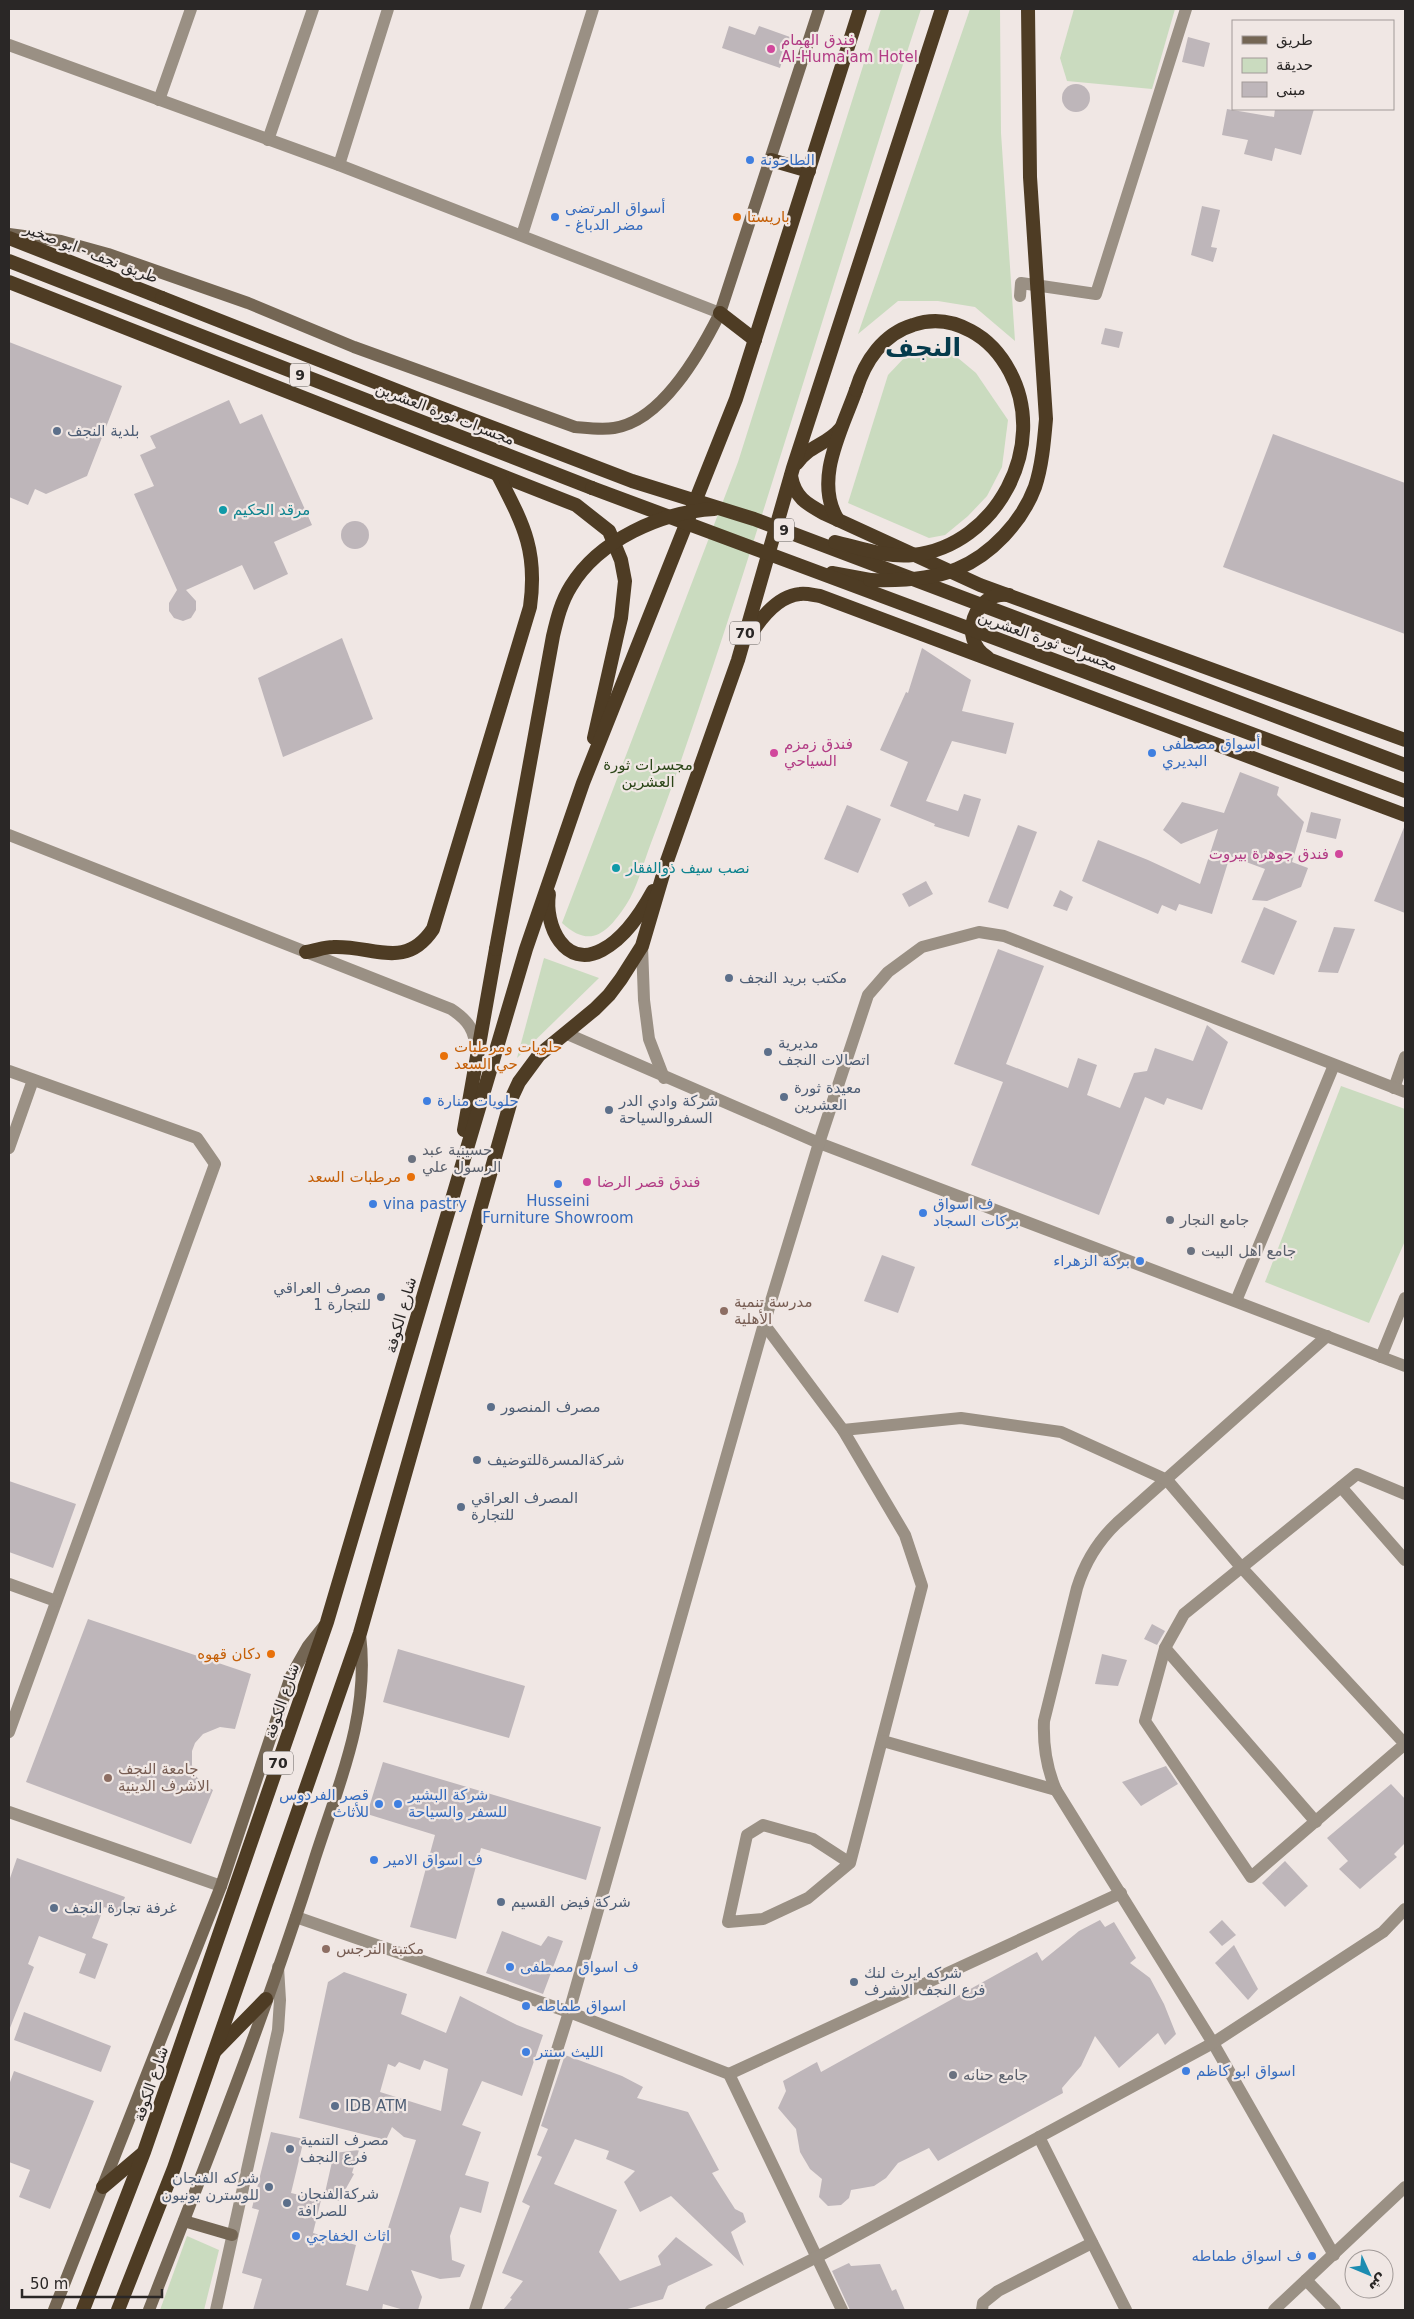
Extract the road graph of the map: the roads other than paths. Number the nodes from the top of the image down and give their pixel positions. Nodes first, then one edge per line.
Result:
1 (191, 9) edge
2 (313, 9) edge
3 (388, 9) edge
4 (593, 9) edge
5 (819, 9) edge
6 (860, 9) edge
7 (942, 9) edge
8 (1028, 9) edge
9 (1186, 9) edge
10 (9, 46) edge
11 (158, 100) junction
12 (268, 140) junction
13 (771, 160) junction
14 (339, 165) junction
15 (809, 171) junction
16 (522, 235) junction
17 (9, 236) edge
18 (9, 261) edge
19 (9, 282) edge
20 (1020, 296) dead end
21 (162, 298) joint
22 (720, 313) junction
23 (756, 340) junction
24 (844, 424) junction
25 (792, 472) junction
26 (498, 476) junction
27 (730, 511) junction
28 (754, 519) junction
29 (838, 521) junction
30 (914, 555) junction
31 (806, 569) junction
32 (1014, 596) junction
33 (738, 660) junction
34 (992, 660) junction
35 (1405, 740) edge
36 (1405, 765) edge
37 (583, 783) junction
38 (1405, 791) edge
39 (1405, 815) edge
40 (9, 835) edge
41 (667, 861) junction
42 (556, 862) junction
43 (642, 946) junction
44 (306, 952) junction
45 (564, 1033) junction
46 (476, 1057) junction
47 (1405, 1057) edge
48 (1334, 1065) junction
49 (9, 1071) edge
50 (664, 1078) junction
51 (32, 1080) junction
52 (1400, 1090) edge
53 (819, 1143) junction
54 (9, 1148) edge
55 (453, 1193) junction
56 (1405, 1298) edge
57 (1236, 1301) junction
58 (764, 1324) junction
59 (1327, 1336) junction
60 (1381, 1356) junction
61 (1405, 1366) edge
62 (843, 1430) junction
63 (1167, 1480) junction
64 (1341, 1487) junction
65 (1405, 1494) edge
66 (1405, 1560) edge
67 (1241, 1567) junction
68 (9, 1584) edge
69 (56, 1601) junction
70 (327, 1622) junction
71 (360, 1632) junction
72 (1165, 1648) junction
73 (9, 1732) edge
74 (883, 1741) junction
75 (1056, 1790) junction
76 (9, 1812) edge
77 (1316, 1822) junction
78 (850, 1862) junction
79 (221, 1886) junction
80 (1120, 1894) junction
81 (1405, 1909) edge
82 (296, 1917) junction
83 (278, 1968) junction
84 (266, 1999) junction
85 (569, 2012) junction
86 (1213, 2043) junction
87 (214, 2052) junction
88 (729, 2074) junction
89 (1039, 2137) junction
90 (144, 2152) junction
91 (103, 2187) junction
92 (1405, 2187) edge
93 (184, 2221) junction
94 (232, 2235) junction
95 (1092, 2243) junction
96 (1334, 2256) junction
97 (818, 2257) junction
98 (1306, 2280) junction
99 (1122, 2309) edge
100 (54, 2310) edge
101 (83, 2310) edge
102 (118, 2310) edge
103 (149, 2310) edge
104 (216, 2310) edge
105 (475, 2310) edge
106 (711, 2310) edge
107 (842, 2310) edge
108 (982, 2310) edge
109 (1274, 2310) edge
110 (1335, 2310) edge

1 - 11 street
2 - 12 street
3 - 14 street
4 - 16 street
5 - 13 main road
6 - 15 highway, 70
7 - 25 highway, 70
8 - 31 highway, bridge
9 - 20 street
10 - 11 street
11 - 12 street
12 - 14 street
13 - 15 highway
13 - 22 main road
14 - 16 street
15 - 23 highway, 70
16 - 22 street
17 - 21 highway, طريق نجف - ابو صخير / 9
17 - 22 main road
18 - 31 highway, مجسرات ثورة العشرين / 9, bridge
19 - 26 highway
21 - 27 highway, مجسرات ثورة العشرين / 9, bridge
22 - 23 highway
23 - 37 highway, 70
24 - 25 highway
24 - 29 highway
24 - 30 highway, bridge
25 - 29 highway
25 - 33 highway, 70
26 - 37 highway
26 - 44 highway
27 - 28 highway, مجسرات ثورة العشرين / 9, bridge
27 - 46 highway, bridge
28 - 30 highway, bridge
28 - 36 highway, مجسرات ثورة العشرين / 9, bridge
29 - 30 highway
30 - 32 highway
31 - 38 highway, مجسرات ثورة العشرين / 9, bridge
32 - 34 highway
32 - 35 highway
33 - 34 highway
33 - 41 highway, 70
34 - 39 highway
37 - 42 highway, 70
40 - 44 street
41 - 42 highway
41 - 43 highway, 70
42 - 55 highway, 70
43 - 45 highway, 70
43 - 50 street
44 - 46 street
45 - 50 street
45 - 71 highway, 70
46 - 55 highway
47 - 52 street
48 - 52 street
48 - 53 street
48 - 57 street
49 - 51 street
50 - 53 street
51 - 54 street
51 - 69 street
53 - 57 street
53 - 58 street
55 - 70 highway, شارع الكوفة / 70
56 - 60 street
57 - 59 street
58 - 62 street
58 - 85 street
59 - 60 street
59 - 63 street
60 - 61 street
62 - 63 street
62 - 74 street
63 - 67 street
63 - 75 street
64 - 65 street
64 - 66 street
64 - 67 street
67 - 72 street
67 - 77 street
68 - 69 street
69 - 73 street
70 - 79 main road
70 - 90 highway, شارع الكوفة / 70
71 - 82 main road
71 - 87 highway, 70
72 - 77 street
72 - 77 street
74 - 75 street
74 - 78 street
75 - 80 street
76 - 79 street
78 - 78 street
79 - 91 main road
80 - 86 street
80 - 88 street
81 - 86 street
82 - 83 main road
82 - 85 street
83 - 84 main road
83 - 94 street
84 - 87 highway
84 - 93 main road
85 - 88 street
85 - 105 street
86 - 89 street
86 - 96 street
87 - 102 highway, 70
88 - 97 street
89 - 95 street
89 - 97 street
90 - 91 highway
90 - 101 highway, شارع الكوفة / 70
91 - 100 main road
92 - 96 street
93 - 94 main road
93 - 103 main road
94 - 104 street
95 - 99 street
95 - 108 street
96 - 98 street
97 - 106 street
97 - 107 street
98 - 109 street
98 - 110 street

